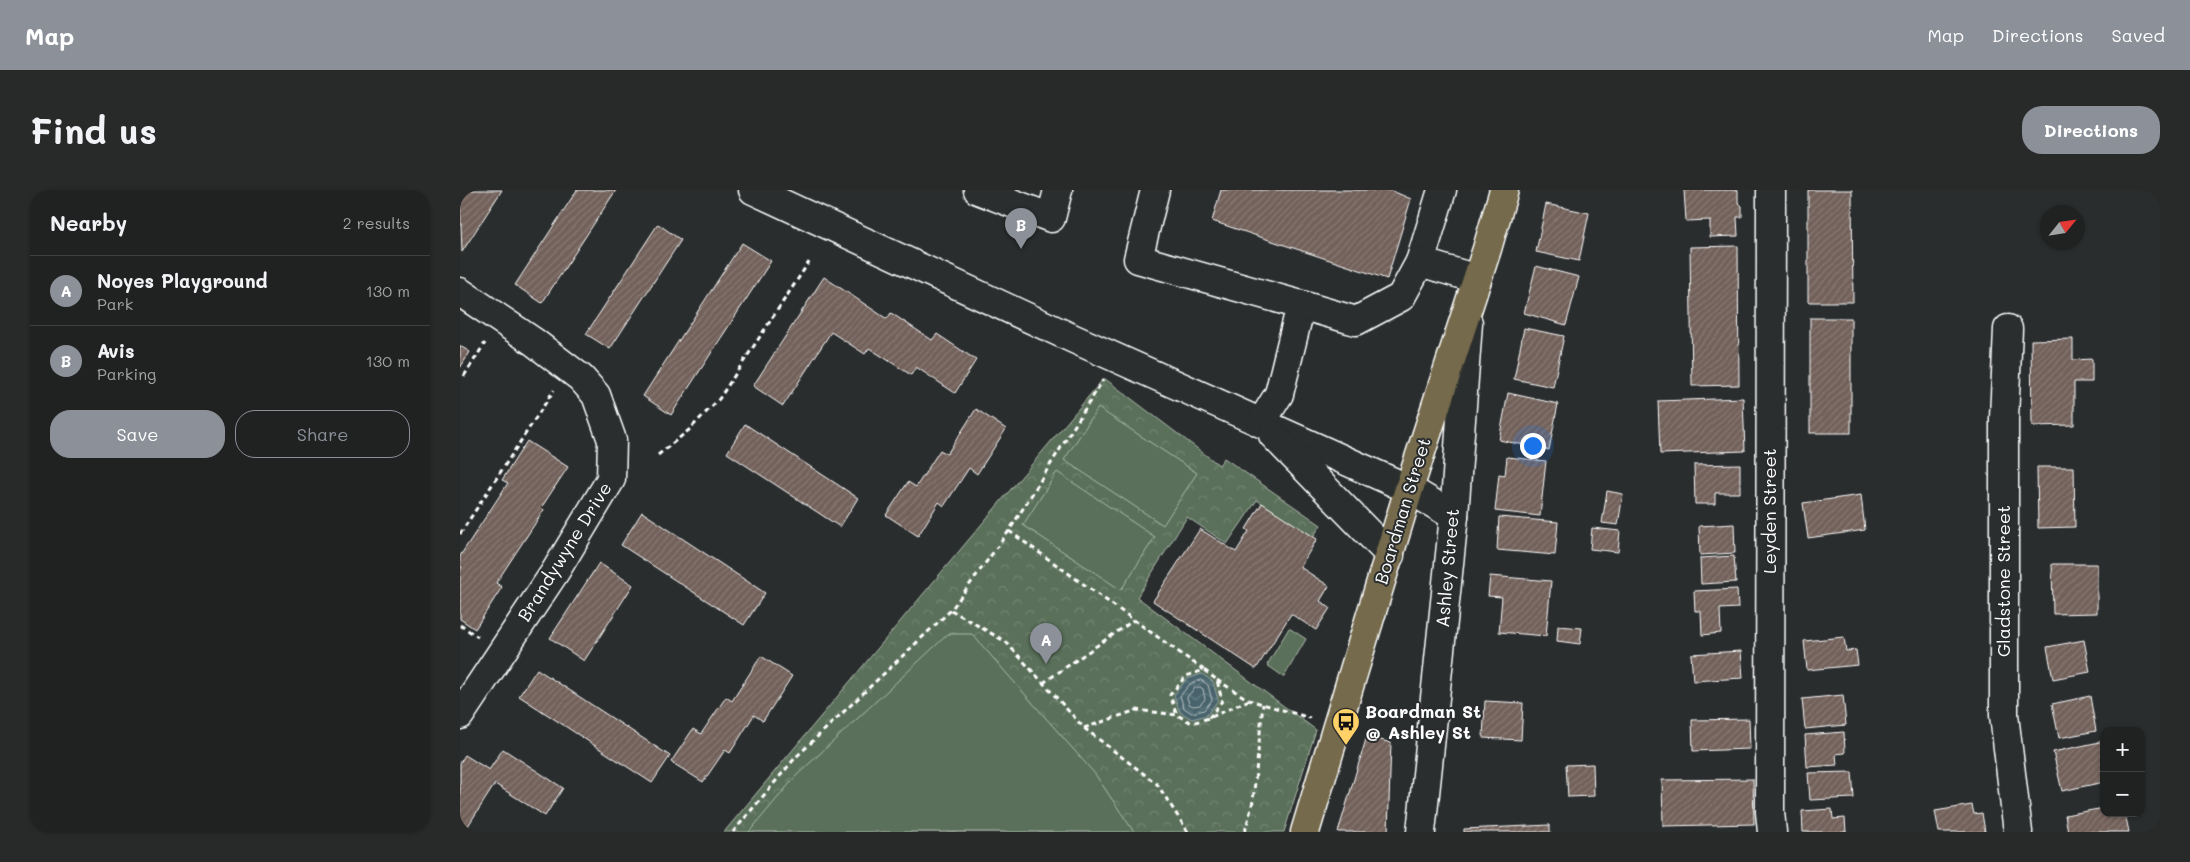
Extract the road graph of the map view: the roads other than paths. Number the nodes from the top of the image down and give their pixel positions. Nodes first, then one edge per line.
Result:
1 (752, 190) edge
2 (978, 190) edge
3 (1058, 190) edge
4 (1155, 190) edge
5 (1442, 190) edge
6 (1504, 190) edge
7 (1771, 190) edge
8 (1420, 262) junction
9 (1473, 291) junction
10 (460, 292) edge
11 (1301, 305) junction
12 (2008, 329) dead end
13 (1261, 423) junction
14 (1409, 489) junction
15 (1454, 516) junction
16 (1390, 555) junction
17 (460, 715) edge
18 (1305, 832) edge
19 (1421, 832) edge
20 (1772, 832) edge
21 (2018, 832) edge

1 - 13 street
2 - 3 street
4 - 11 street
5 - 8 street
6 - 9 main road, Boardman Street
7 - 20 street, Leyden Street
8 - 9 street
8 - 11 street
9 - 14 main road, Boardman Street
9 - 15 street, Ashley Street
10 - 17 street, Brandywyne Drive
11 - 13 street
12 - 21 street, Gladstone Street
13 - 14 street
13 - 16 street
14 - 15 street
14 - 16 main road, Boardman Street
15 - 19 street, Ashley Street
16 - 18 main road, Boardman Street

